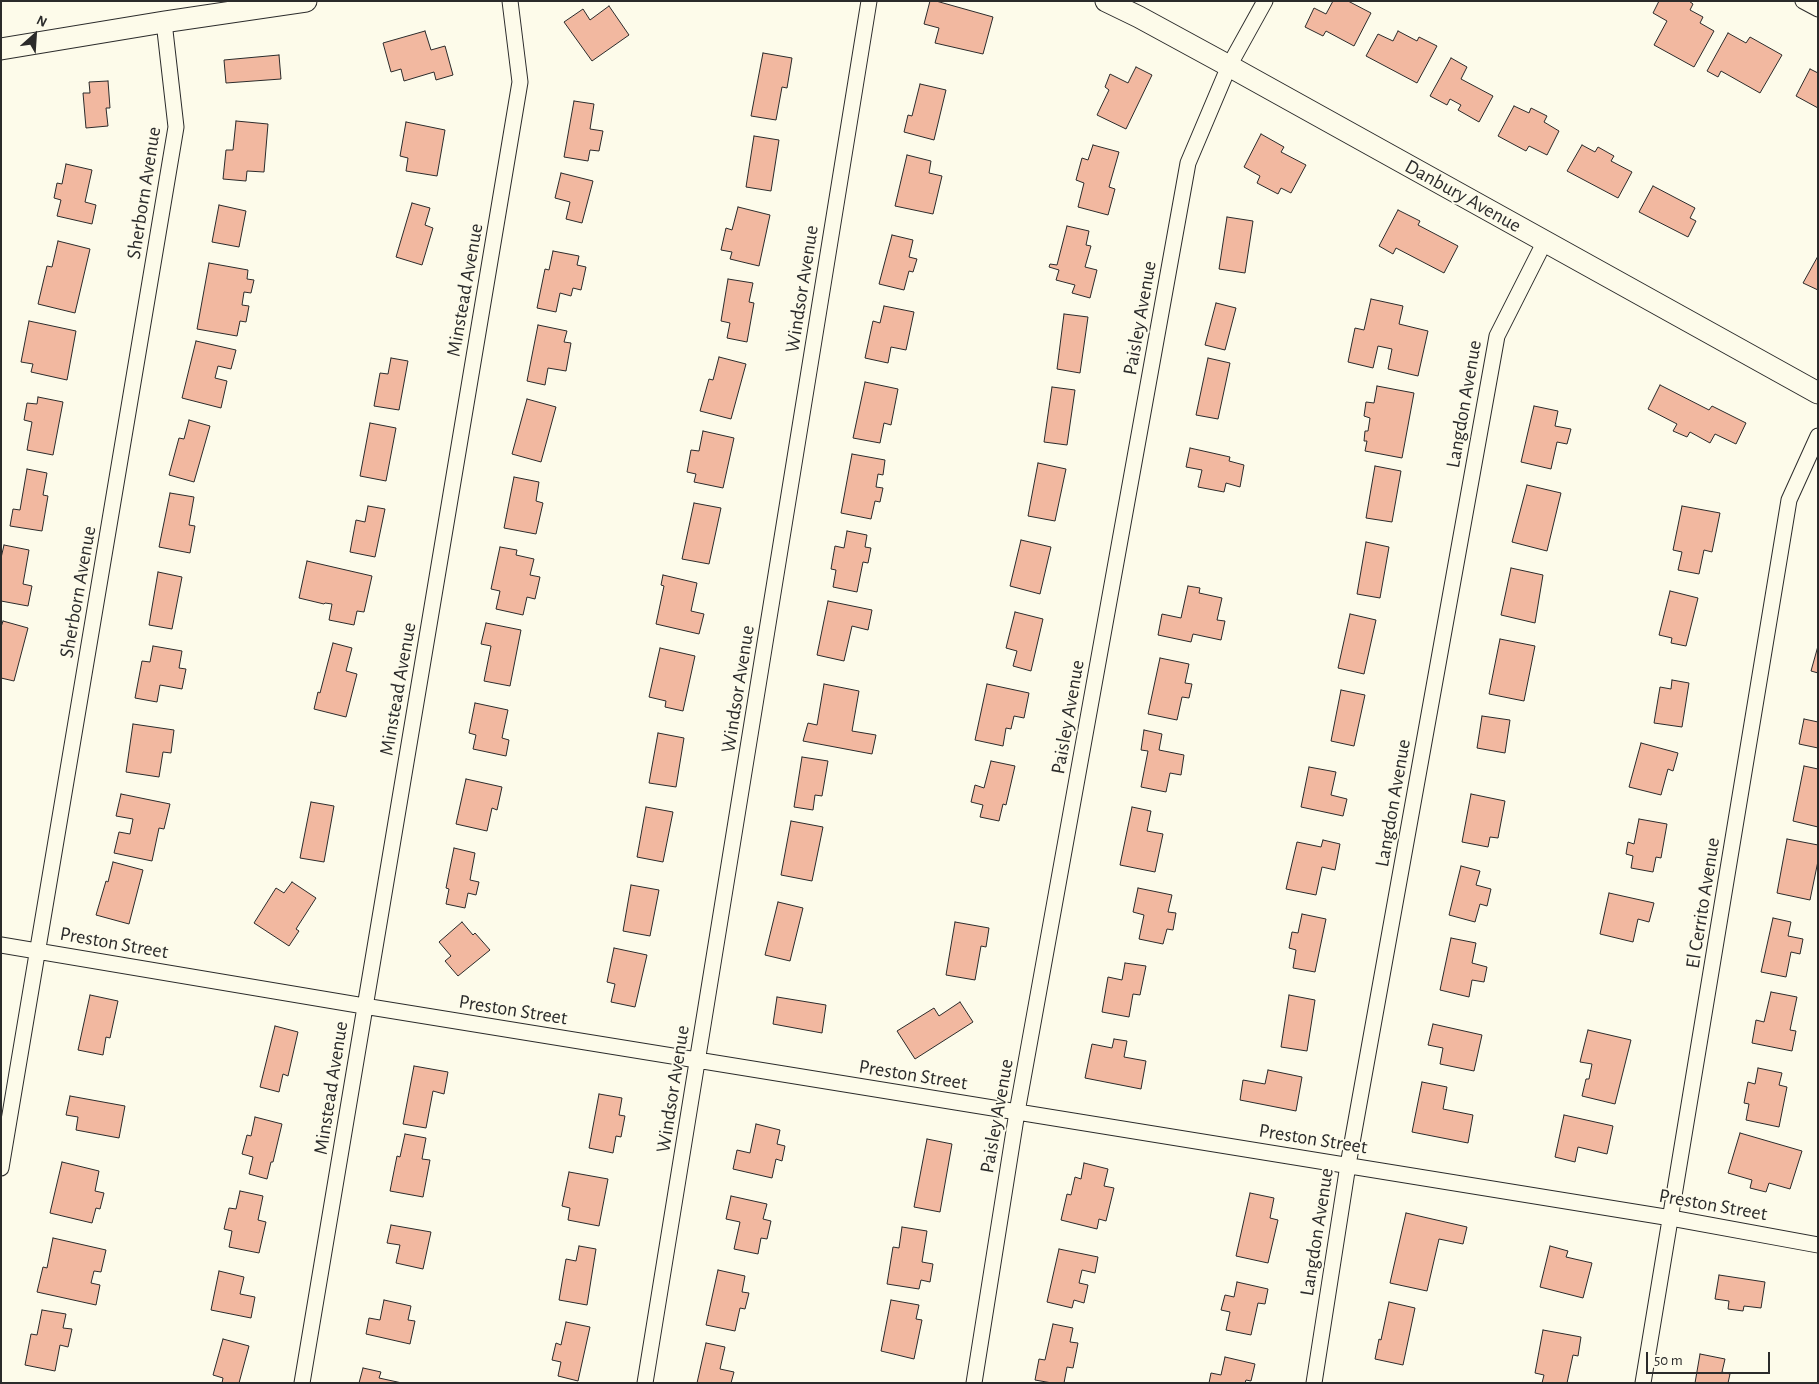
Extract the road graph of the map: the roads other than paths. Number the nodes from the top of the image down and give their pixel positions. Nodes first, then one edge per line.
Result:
1 (306, 1) edge
2 (510, 1) edge
3 (869, 1) edge
4 (1106, 1) edge
5 (1264, 1) edge
6 (1803, 1) edge
7 (1818, 10) edge
8 (164, 22) junction
9 (1, 50) edge
10 (1229, 66) junction
11 (1545, 241) junction
12 (1818, 394) edge
13 (1818, 436) edge
14 (1, 945) edge
15 (38, 951) junction
16 (364, 1006) junction
17 (698, 1060) junction
18 (1017, 1112) junction
19 (1348, 1165) junction
20 (1, 1168) edge
21 (1671, 1218) junction
22 (1818, 1245) edge
23 (302, 1383) edge
24 (645, 1383) edge
25 (974, 1383) edge
26 (1314, 1383) edge
27 (1644, 1383) edge

1 - 8 street
2 - 16 street, Minstead Avenue
3 - 17 street, Windsor Avenue
4 - 10 street, Danbury Avenue
5 - 10 street, Paisley Avenue
6 - 7 street
8 - 9 street
8 - 15 street, Sherborn Avenue
10 - 11 street, Danbury Avenue
10 - 18 street, Paisley Avenue
11 - 12 street, Danbury Avenue
11 - 19 street, Langdon Avenue
13 - 21 street, El Cerrito Avenue
14 - 15 street, Preston Street
15 - 16 street, Preston Street
15 - 20 street, Sherborn Avenue
16 - 17 street, Preston Street
16 - 23 street, Minstead Avenue
17 - 18 street, Preston Street
17 - 24 street, Windsor Avenue
18 - 19 street, Preston Street
18 - 25 street, Paisley Avenue
19 - 21 street, Preston Street
19 - 26 street, Langdon Avenue
21 - 22 street, Preston Street
21 - 27 street, El Cerrito Avenue

